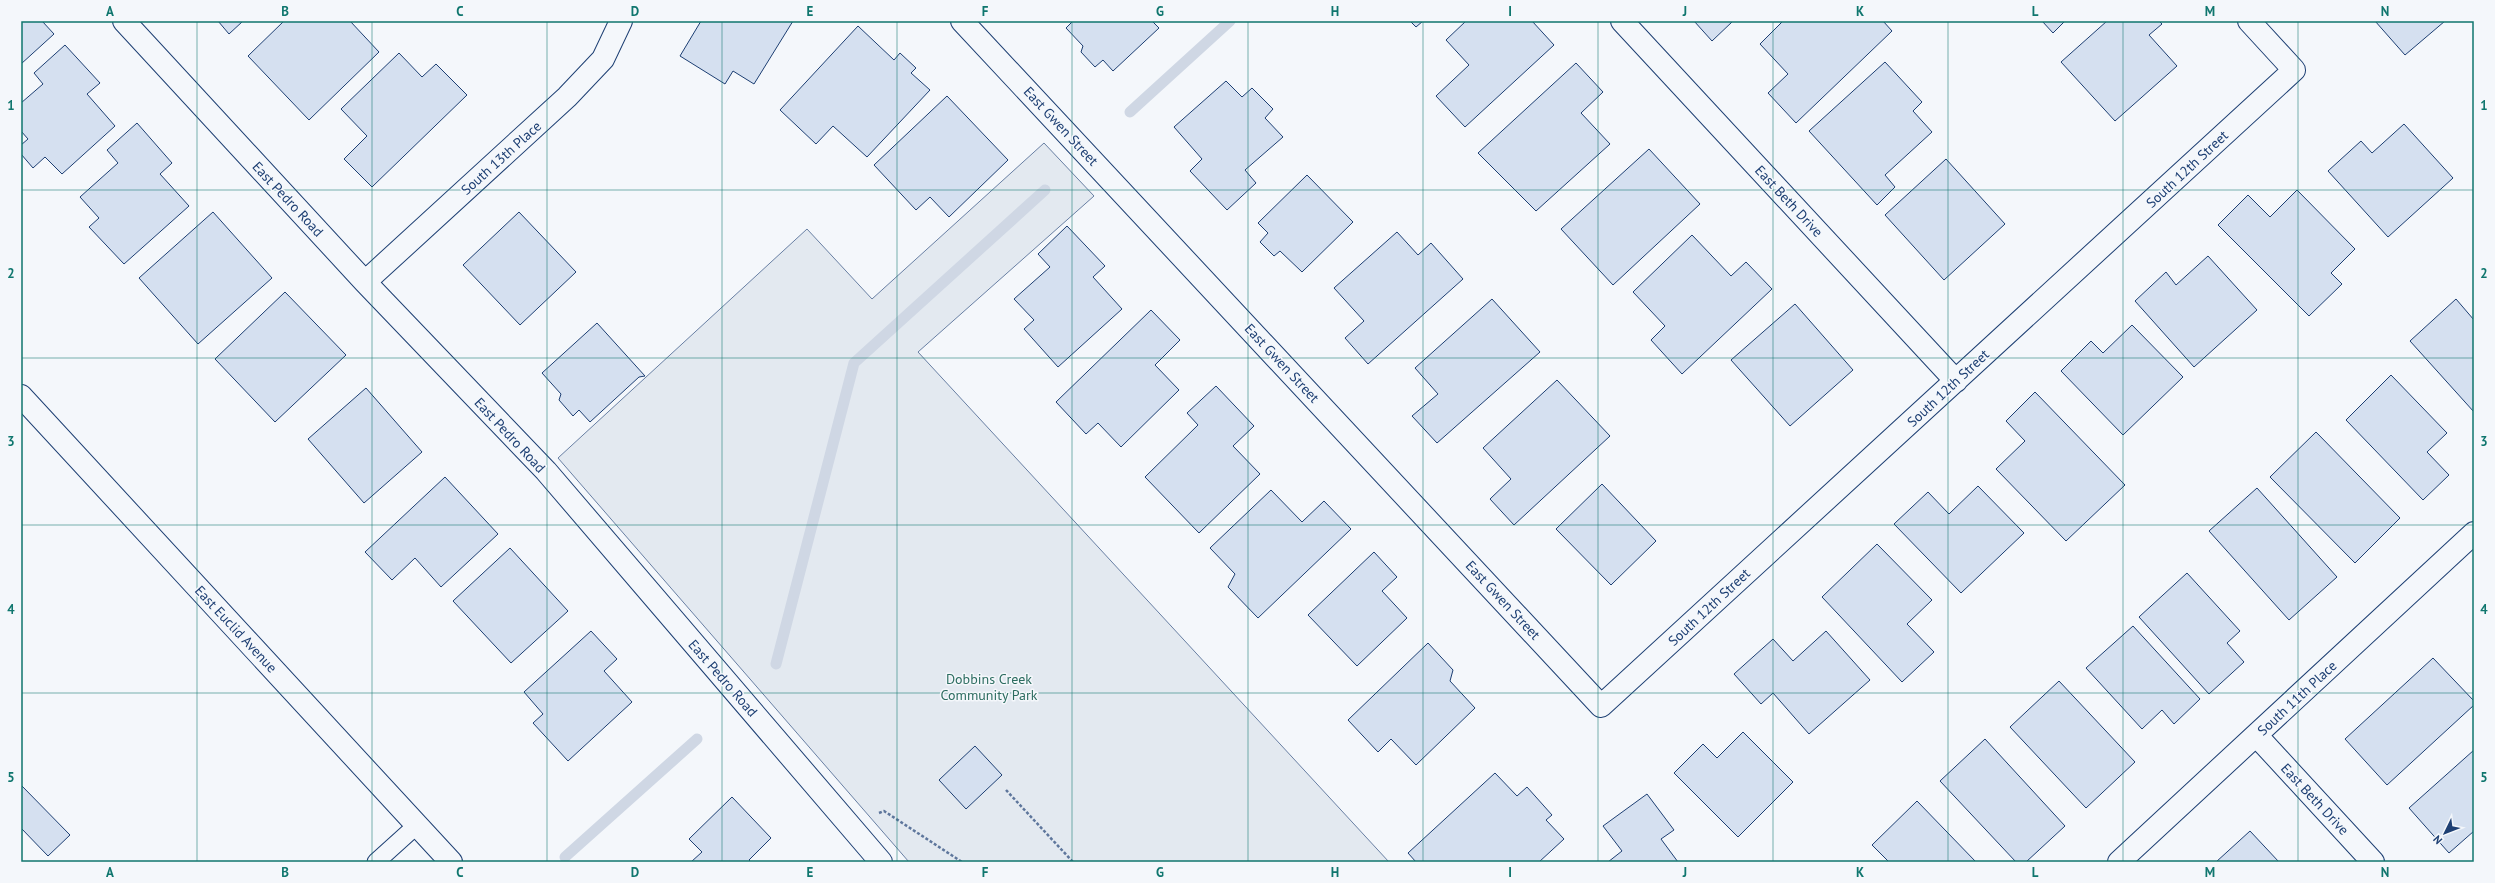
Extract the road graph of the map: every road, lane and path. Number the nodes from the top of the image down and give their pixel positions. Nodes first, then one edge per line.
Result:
1 (124, 21) edge
2 (621, 21) edge
3 (962, 21) edge
4 (1622, 21) edge
5 (2249, 21) edge
6 (365, 282) junction
7 (1956, 381) junction
8 (21, 396) edge
9 (2474, 533) edge
10 (1601, 706) joint
11 (2256, 735) junction
12 (1006, 790) dead end
13 (848, 824) junction
14 (417, 825) junction
15 (376, 862) edge
16 (451, 862) edge
17 (881, 862) edge
18 (962, 862) edge
19 (1073, 862) edge
20 (2119, 862) edge
21 (2373, 862) edge

1 - 6 street, East Pedro Road
2 - 6 street, South 13th Place
3 - 10 street, East Gwen Street
4 - 7 street, East Beth Drive
5 - 7 street, South 12th Street
6 - 13 street, East Pedro Road
7 - 10 street, South 12th Street
8 - 14 street, East Euclid Avenue
9 - 11 street, South 11th Place
11 - 20 street, South 11th Place
11 - 21 street, East Beth Drive
12 - 19 path
13 - 17 street, East Pedro Road
13 - 18 path
14 - 15 lane
14 - 16 street, East Euclid Avenue

